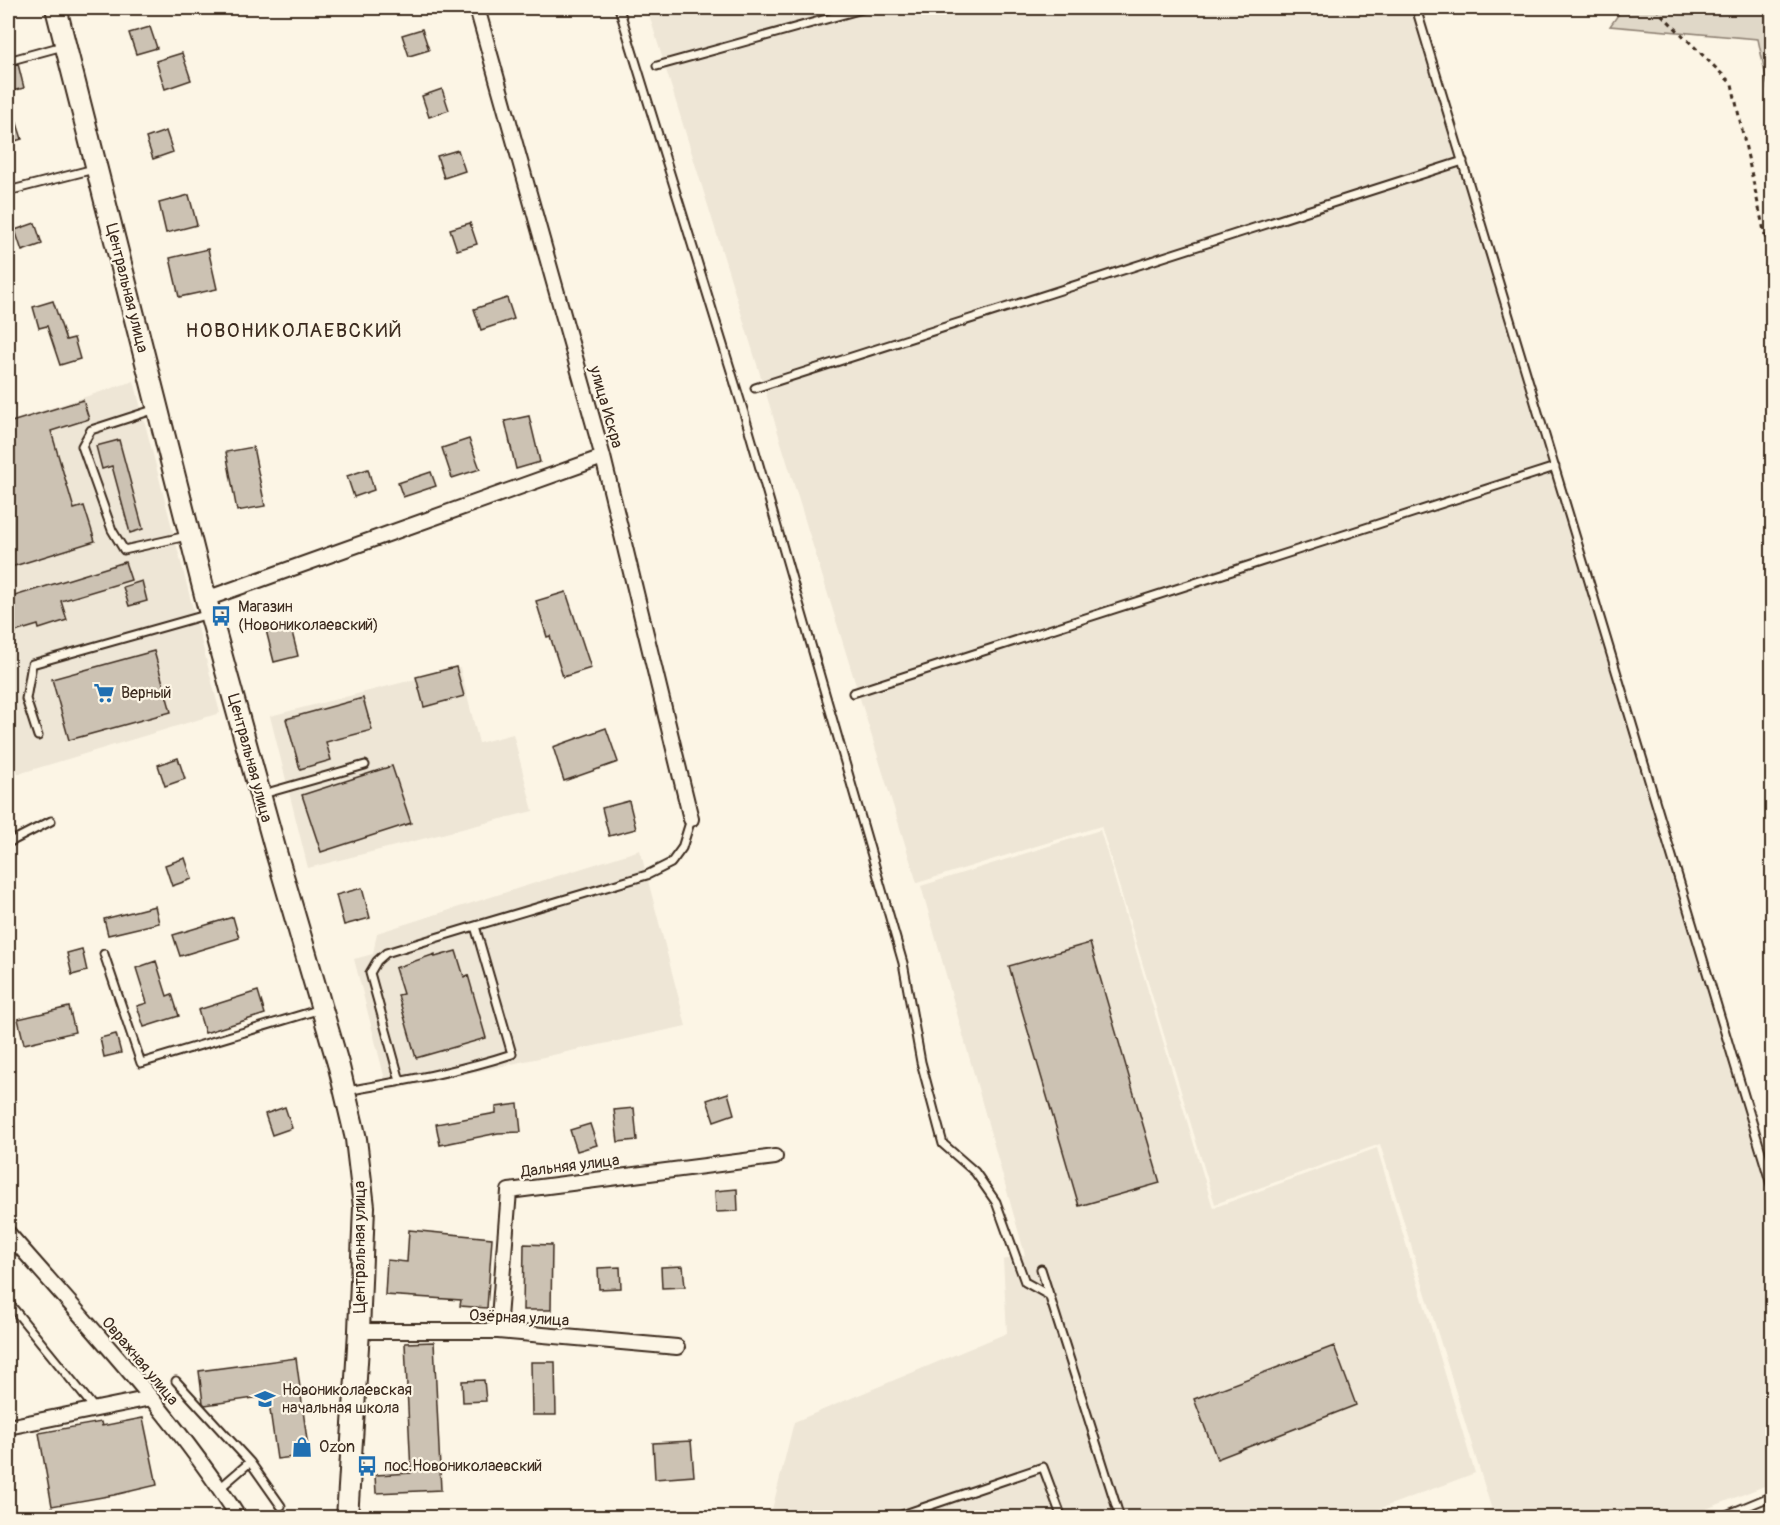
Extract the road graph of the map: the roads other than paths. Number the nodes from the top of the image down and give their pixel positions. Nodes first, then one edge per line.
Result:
1 (56, 8) edge
2 (477, 8) edge
3 (619, 8) edge
4 (866, 8) edge
5 (1416, 8) edge
6 (66, 45) junction
7 (8, 61) edge
8 (657, 66) dead end
9 (1462, 161) junction
10 (96, 168) junction
11 (8, 191) edge
12 (755, 388) dead end
13 (158, 409) junction
14 (603, 457) junction
15 (1555, 467) junction
16 (190, 536) junction
17 (208, 607) junction
18 (853, 693) dead end
19 (38, 736) dead end
20 (365, 765) dead end
21 (260, 795) junction
22 (691, 819) joint
23 (51, 821) dead end
24 (8, 843) edge
25 (475, 926) junction
26 (104, 954) dead end
27 (321, 1009) junction
28 (400, 1081) junction
29 (345, 1091) junction
30 (775, 1157) dead end
31 (1773, 1188) edge
32 (8, 1233) edge
33 (1041, 1269) dead end
34 (1050, 1296) junction
35 (8, 1302) edge
36 (359, 1330) junction
37 (498, 1331) junction
38 (677, 1347) dead end
39 (176, 1381) dead end
40 (151, 1398) junction
41 (96, 1410) junction
42 (8, 1427) edge
43 (250, 1462) junction
44 (220, 1488) junction
45 (1773, 1496) edge
46 (281, 1506) dead end
47 (239, 1518) edge
48 (347, 1518) edge
49 (893, 1518) edge
50 (1062, 1518) edge
51 (1120, 1518) edge
52 (1719, 1518) edge

1 - 6 main road, Центральная улица
2 - 14 street, улица Искра
3 - 34 lane
4 - 8 lane
5 - 9 lane
6 - 7 lane
6 - 10 main road, Центральная улица
9 - 12 lane
9 - 15 lane
10 - 11 lane
10 - 13 main road, Центральная улица
13 - 16 main road, Центральная улица
13 - 16 lane
14 - 17 street
14 - 22 street, улица Искра
15 - 18 lane
15 - 31 lane
16 - 17 main road, Центральная улица
17 - 19 lane
17 - 21 main road, Центральная улица
20 - 21 lane
21 - 27 main road, Центральная улица
22 - 25 lane
23 - 24 lane
25 - 28 lane
25 - 28 lane
26 - 27 lane
27 - 29 main road, Центральная улица
28 - 29 lane
29 - 36 main road, Центральная улица
30 - 37 street, Дальняя улица
32 - 40 street, Овражная улица
33 - 34 lane
34 - 51 lane
35 - 41 lane
36 - 37 street, Озёрная улица
36 - 48 main road, Центральная улица
37 - 38 street, Озёрная улица
39 - 43 lane
40 - 41 street
40 - 44 street, Овражная улица
41 - 42 street
43 - 44 lane
43 - 46 lane
44 - 47 street, Овражная улица
45 - 52 lane
49 - 50 lane

